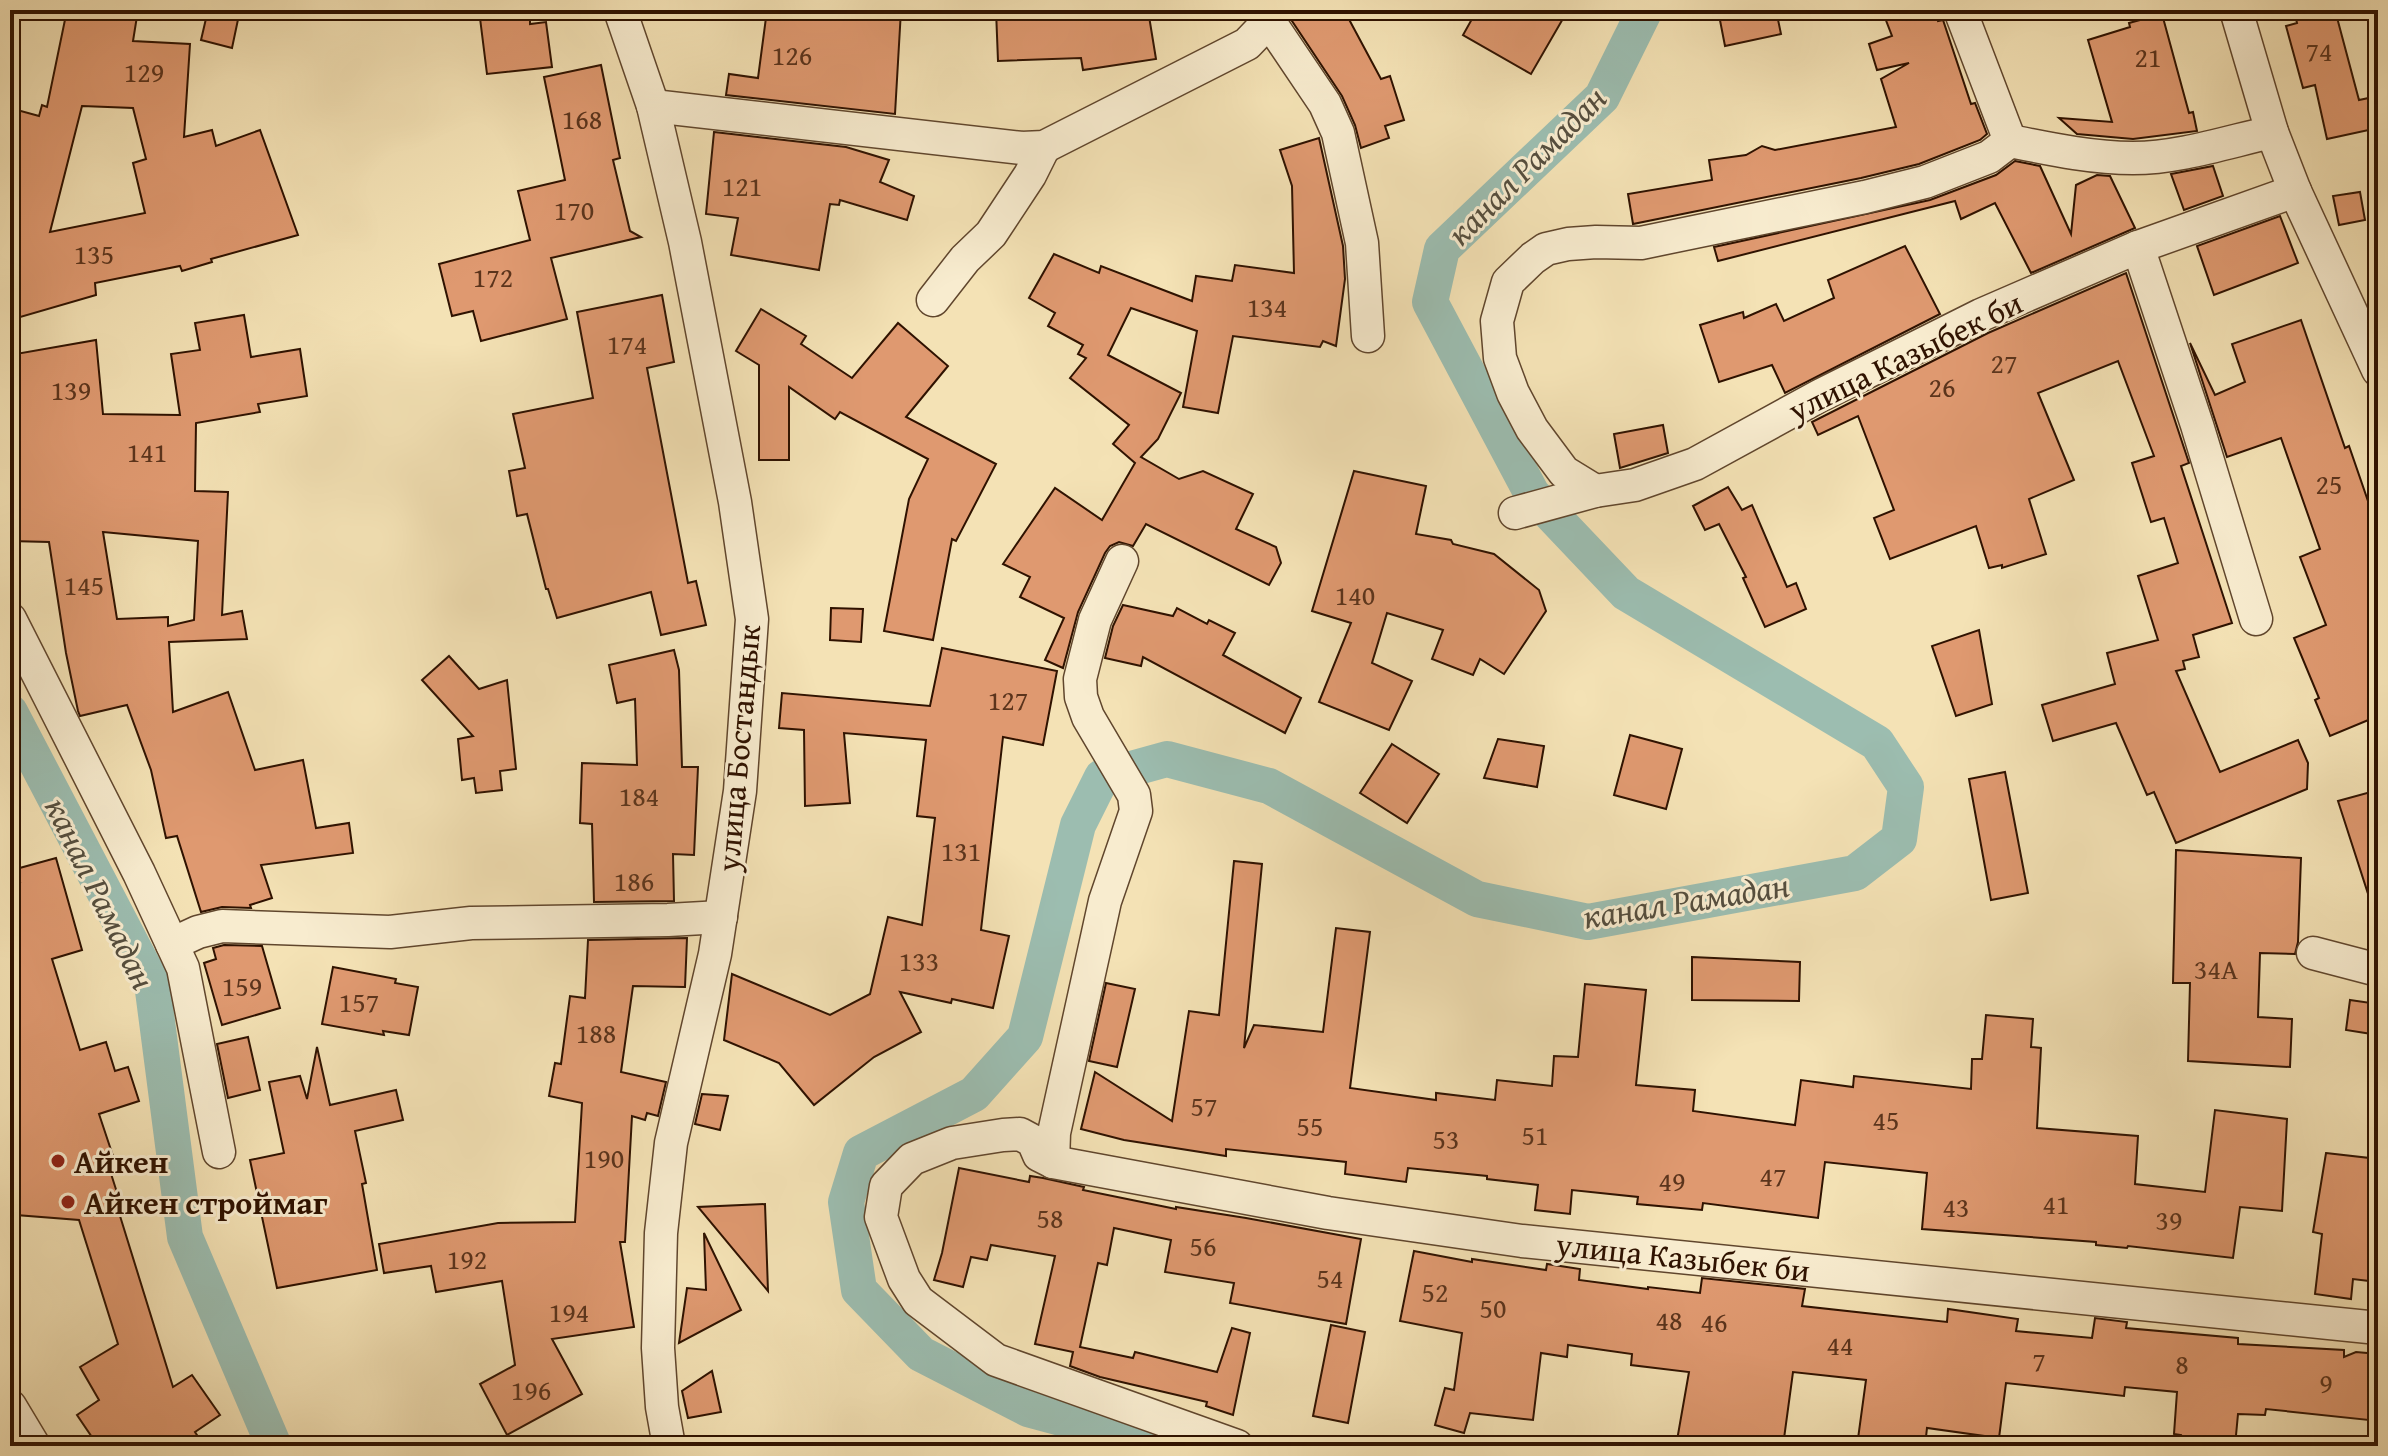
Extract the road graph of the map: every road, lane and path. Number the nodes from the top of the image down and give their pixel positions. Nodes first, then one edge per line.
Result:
1 (620, 10) edge
2 (1960, 10) edge
3 (2236, 10) edge
4 (1271, 16) edge
5 (653, 106) junction
6 (2272, 132) junction
7 (2010, 141) junction
8 (1044, 147) junction
9 (2295, 191) junction
10 (2138, 247) junction
11 (933, 300) dead end
12 (1368, 336) dead end
13 (2378, 370) edge
14 (1595, 491) junction
15 (1515, 513) dead end
16 (1122, 561) dead end
17 (10, 619) edge
18 (2256, 619) dead end
19 (721, 917) junction
20 (172, 944) junction
21 (2313, 953) dead end
22 (2378, 970) edge
23 (219, 1152) dead end
24 (1053, 1162) junction
25 (2378, 1328) edge
26 (10, 1406) edge
27 (34, 1446) edge
28 (669, 1446) edge
29 (1237, 1446) edge

1 - 5 street, улица Бостандык
2 - 7 street
3 - 6 street
4 - 8 street
4 - 12 street
5 - 8 street
5 - 19 street, улица Бостандык
6 - 7 street
6 - 9 street
7 - 14 street
8 - 11 street
9 - 10 street, улица Казыбек би
9 - 13 street
10 - 14 street, улица Казыбек би
10 - 18 street
14 - 15 street, улица Казыбек би
16 - 24 street
17 - 20 street
19 - 20 street
19 - 28 street, улица Бостандык
20 - 23 street
21 - 22 street
24 - 25 street, улица Казыбек би
24 - 29 street
26 - 27 street

